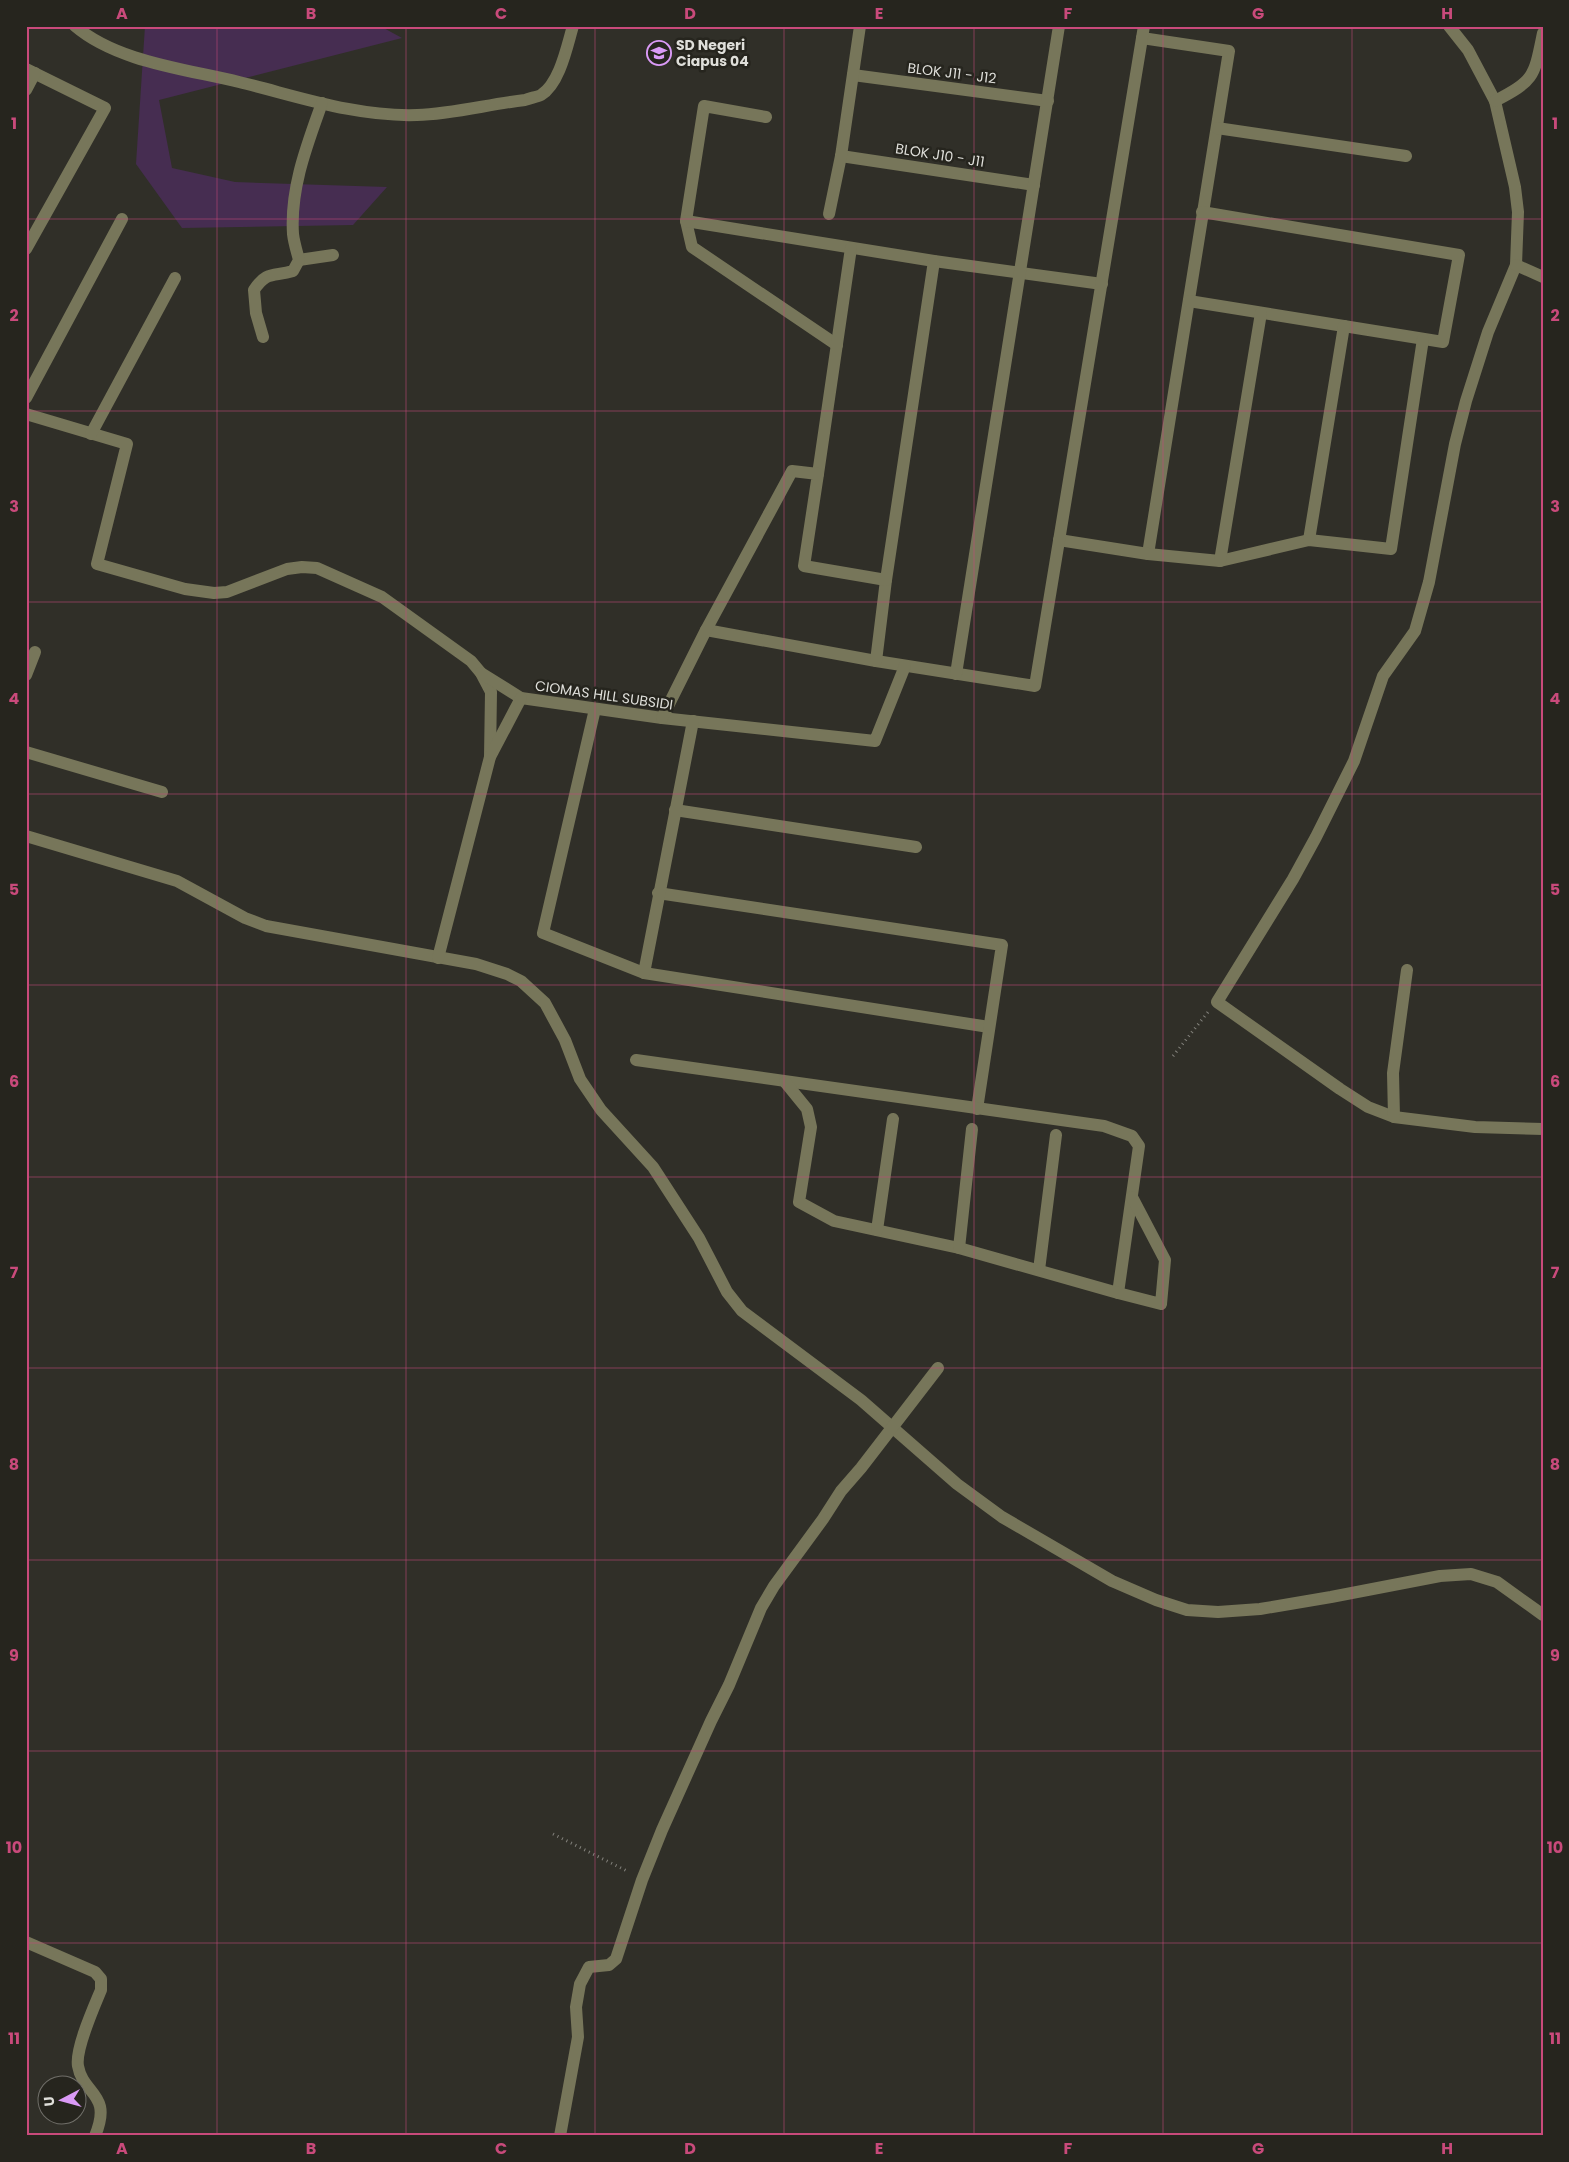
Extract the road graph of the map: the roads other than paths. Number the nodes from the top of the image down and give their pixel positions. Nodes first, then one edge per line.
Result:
1 (75, 26) edge
2 (573, 26) edge
3 (860, 26) edge
4 (1449, 26) edge
5 (1055, 27) edge
6 (1143, 32) edge
7 (1543, 33) edge
8 (31, 71) edge
9 (853, 75) junction
10 (26, 90) edge
11 (1048, 101) junction
12 (1495, 101) junction
13 (322, 103) junction
14 (766, 117) dead end
15 (1217, 128) junction
16 (841, 156) junction
17 (1406, 156) dead end
18 (1034, 185) junction
19 (1202, 212) junction
20 (829, 214) dead end
21 (122, 219) dead end
22 (686, 221) junction
23 (851, 248) junction
24 (26, 249) edge
25 (333, 255) dead end
26 (299, 260) junction
27 (934, 261) junction
28 (1516, 265) junction
29 (1020, 273) junction
30 (1543, 277) edge
31 (175, 278) dead end
32 (1102, 284) junction
33 (1189, 301) junction
34 (1261, 313) junction
35 (1344, 326) junction
36 (262, 338) dead end
37 (1423, 338) junction
38 (837, 345) junction
39 (26, 398) edge
40 (26, 414) edge
41 (91, 434) junction
42 (818, 474) junction
43 (1059, 540) junction
44 (1309, 540) junction
45 (1148, 554) junction
46 (1220, 562) junction
47 (886, 580) junction
48 (706, 630) junction
49 (35, 652) dead end
50 (876, 661) junction
51 (905, 666) junction
52 (481, 673) junction
53 (956, 674) junction
54 (26, 675) edge
55 (521, 698) junction
56 (595, 709) junction
57 (662, 718) junction
58 (693, 721) junction
59 (26, 752) edge
60 (490, 757) junction
61 (162, 792) dead end
62 (675, 810) junction
63 (26, 836) edge
64 (916, 847) dead end
65 (658, 893) junction
66 (438, 958) junction
67 (1407, 970) dead end
68 (644, 973) junction
69 (989, 1027) junction
70 (636, 1060) dead end
71 (785, 1082) junction
72 (977, 1109) junction
73 (1394, 1118) junction
74 (893, 1119) dead end
75 (972, 1129) dead end
76 (1543, 1129) edge
77 (1056, 1135) dead end
78 (1132, 1197) junction
79 (877, 1230) junction
80 (958, 1248) junction
81 (1039, 1270) junction
82 (1118, 1293) junction
83 (938, 1368) dead end
84 (893, 1427) junction
85 (1543, 1615) edge
86 (26, 1942) edge
87 (95, 2136) edge
88 (560, 2136) edge

1 - 13 street
2 - 13 street
3 - 9 street
4 - 12 street
5 - 11 street
6 - 15 street
6 - 32 street
7 - 12 street
8 - 10 street
8 - 24 street
9 - 11 street, BLOK J11 - J12
9 - 16 street
11 - 18 street
12 - 28 street
13 - 26 street
14 - 22 street
15 - 17 street
15 - 19 street
16 - 18 street, BLOK J10 - J11
16 - 20 street
18 - 29 street
19 - 33 street
19 - 37 street
21 - 39 street
22 - 23 street
22 - 38 street
23 - 27 street
23 - 38 street
25 - 26 street
26 - 36 street
27 - 29 street
27 - 47 street
28 - 30 street
28 - 73 street
29 - 32 street
29 - 53 street
31 - 41 street
32 - 43 street
33 - 34 street
33 - 45 street
34 - 35 street
34 - 46 street
35 - 37 street
35 - 44 street
37 - 44 street
38 - 42 street
40 - 41 street
41 - 52 street
42 - 47 street
42 - 48 street
43 - 45 street
43 - 53 street
44 - 46 street
45 - 46 street
47 - 50 street
48 - 50 street
48 - 57 street
49 - 54 street
50 - 51 street
51 - 53 street
51 - 58 street, CIOMAS HILL SUBSIDI
52 - 55 street
52 - 60 street
55 - 56 street, CIOMAS HILL SUBSIDI
55 - 60 street, CIOMAS HILL SUBSIDI
56 - 57 street, CIOMAS HILL SUBSIDI
56 - 68 street
57 - 58 street, CIOMAS HILL SUBSIDI
58 - 62 street
59 - 61 street
60 - 66 street, CIOMAS HILL SUBSIDI
62 - 64 street
62 - 65 street
63 - 66 street
65 - 68 street
65 - 69 street
66 - 84 street
67 - 73 street
68 - 69 street
69 - 72 street
70 - 71 street
71 - 72 street
71 - 79 street
72 - 78 street
73 - 76 street
74 - 79 street
75 - 80 street
77 - 81 street
78 - 82 street
78 - 82 street
79 - 80 street
80 - 81 street
81 - 82 street
83 - 84 street
84 - 85 street
84 - 88 street
86 - 87 street

